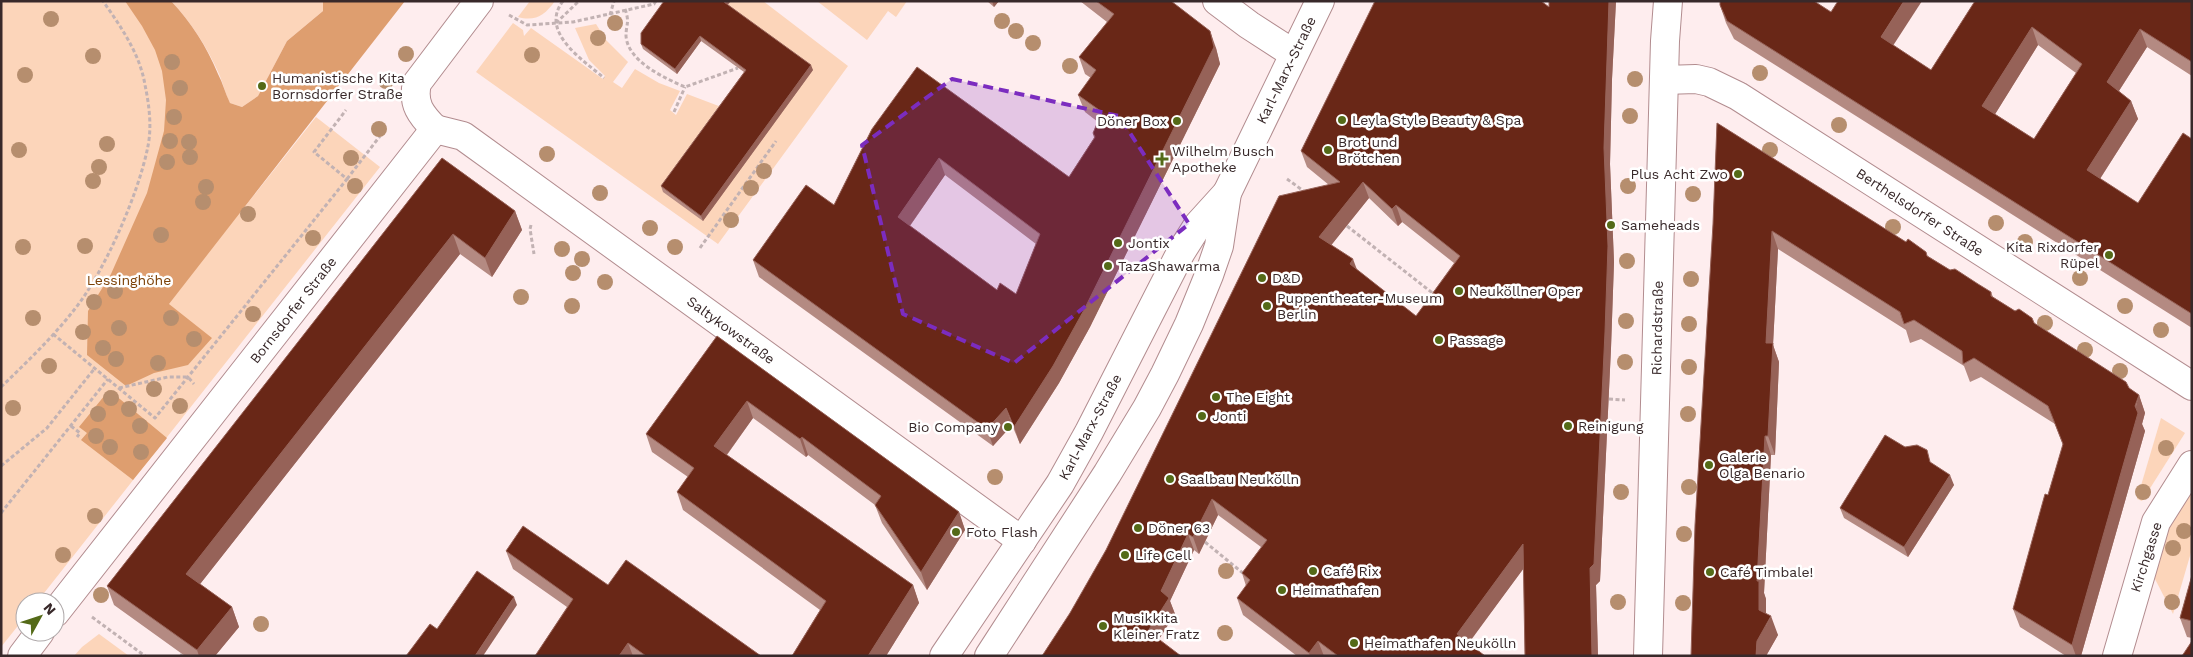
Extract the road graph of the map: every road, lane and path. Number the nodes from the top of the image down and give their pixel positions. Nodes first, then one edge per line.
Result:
1 (103, 1) edge
2 (479, 1) edge
3 (563, 1) edge
4 (579, 1) edge
5 (614, 1) edge
6 (656, 1) edge
7 (1217, 1) edge
8 (1320, 1) edge
9 (1668, 1) edge
10 (625, 9) junction
11 (509, 15) dead end
12 (610, 15) junction
13 (555, 23) junction
14 (1294, 54) junction
15 (738, 68) edge
16 (604, 78) dead end
17 (1664, 80) junction
18 (686, 87) junction
19 (346, 110) dead end
20 (674, 112) dead end
21 (435, 129) junction
22 (380, 136) dead end
23 (776, 140) dead end
24 (347, 179) junction
25 (1287, 179) dead end
26 (1227, 193) junction
27 (1308, 195) edge
28 (533, 217) dead end
29 (1347, 226) edge
30 (700, 248) dead end
31 (534, 254) dead end
32 (1437, 297) edge
33 (53, 334) junction
34 (95, 368) junction
35 (188, 378) junction
36 (108, 379) junction
37 (2192, 386) edge
38 (1, 388) edge
39 (119, 388) junction
40 (1609, 400) dead end
41 (1618, 400) dead end
42 (216, 409) junction
43 (71, 426) junction
44 (77, 437) dead end
45 (2192, 465) edge
46 (1, 466) edge
47 (1, 513) edge
48 (1022, 541) junction
49 (1205, 542) edge
50 (1246, 575) edge
51 (65, 601) edge
52 (92, 617) dead end
53 (32, 642) edge
54 (22, 656) edge
55 (145, 656) edge
56 (944, 656) edge
57 (989, 656) edge
58 (1648, 656) edge
59 (2117, 656) edge

1 - 33 path
2 - 21 street
3 - 13 path
4 - 13 path
5 - 12 path
6 - 10 path
7 - 14 street
8 - 14 street, Karl-Marx-Straße
9 - 17 street, Richardstraße
10 - 12 path
10 - 18 path
11 - 13 path
12 - 13 path
13 - 16 path
14 - 26 street, Karl-Marx-Straße
15 - 18 path
17 - 37 street, Berthelsdorfer Straße
17 - 58 street, Richardstraße
18 - 20 path
19 - 24 path
21 - 42 street, Bornsdorfer Straße
21 - 48 street, Saltykowstraße
22 - 24 path
23 - 30 path
24 - 35 path
25 - 27 path
26 - 48 street, Karl-Marx-Straße
26 - 57 street, Karl-Marx-Straße
28 - 31 path
29 - 32 path
33 - 34 path
33 - 38 path
34 - 36 path
34 - 46 path
35 - 39 path
35 - 39 path
35 - 42 path
36 - 39 path
36 - 43 path
40 - 41 path
42 - 51 street, Bornsdorfer Straße
43 - 44 path
43 - 47 path
45 - 59 street, Kirchgasse
48 - 56 street, Karl-Marx-Straße
49 - 50 path
52 - 55 path
53 - 54 street

